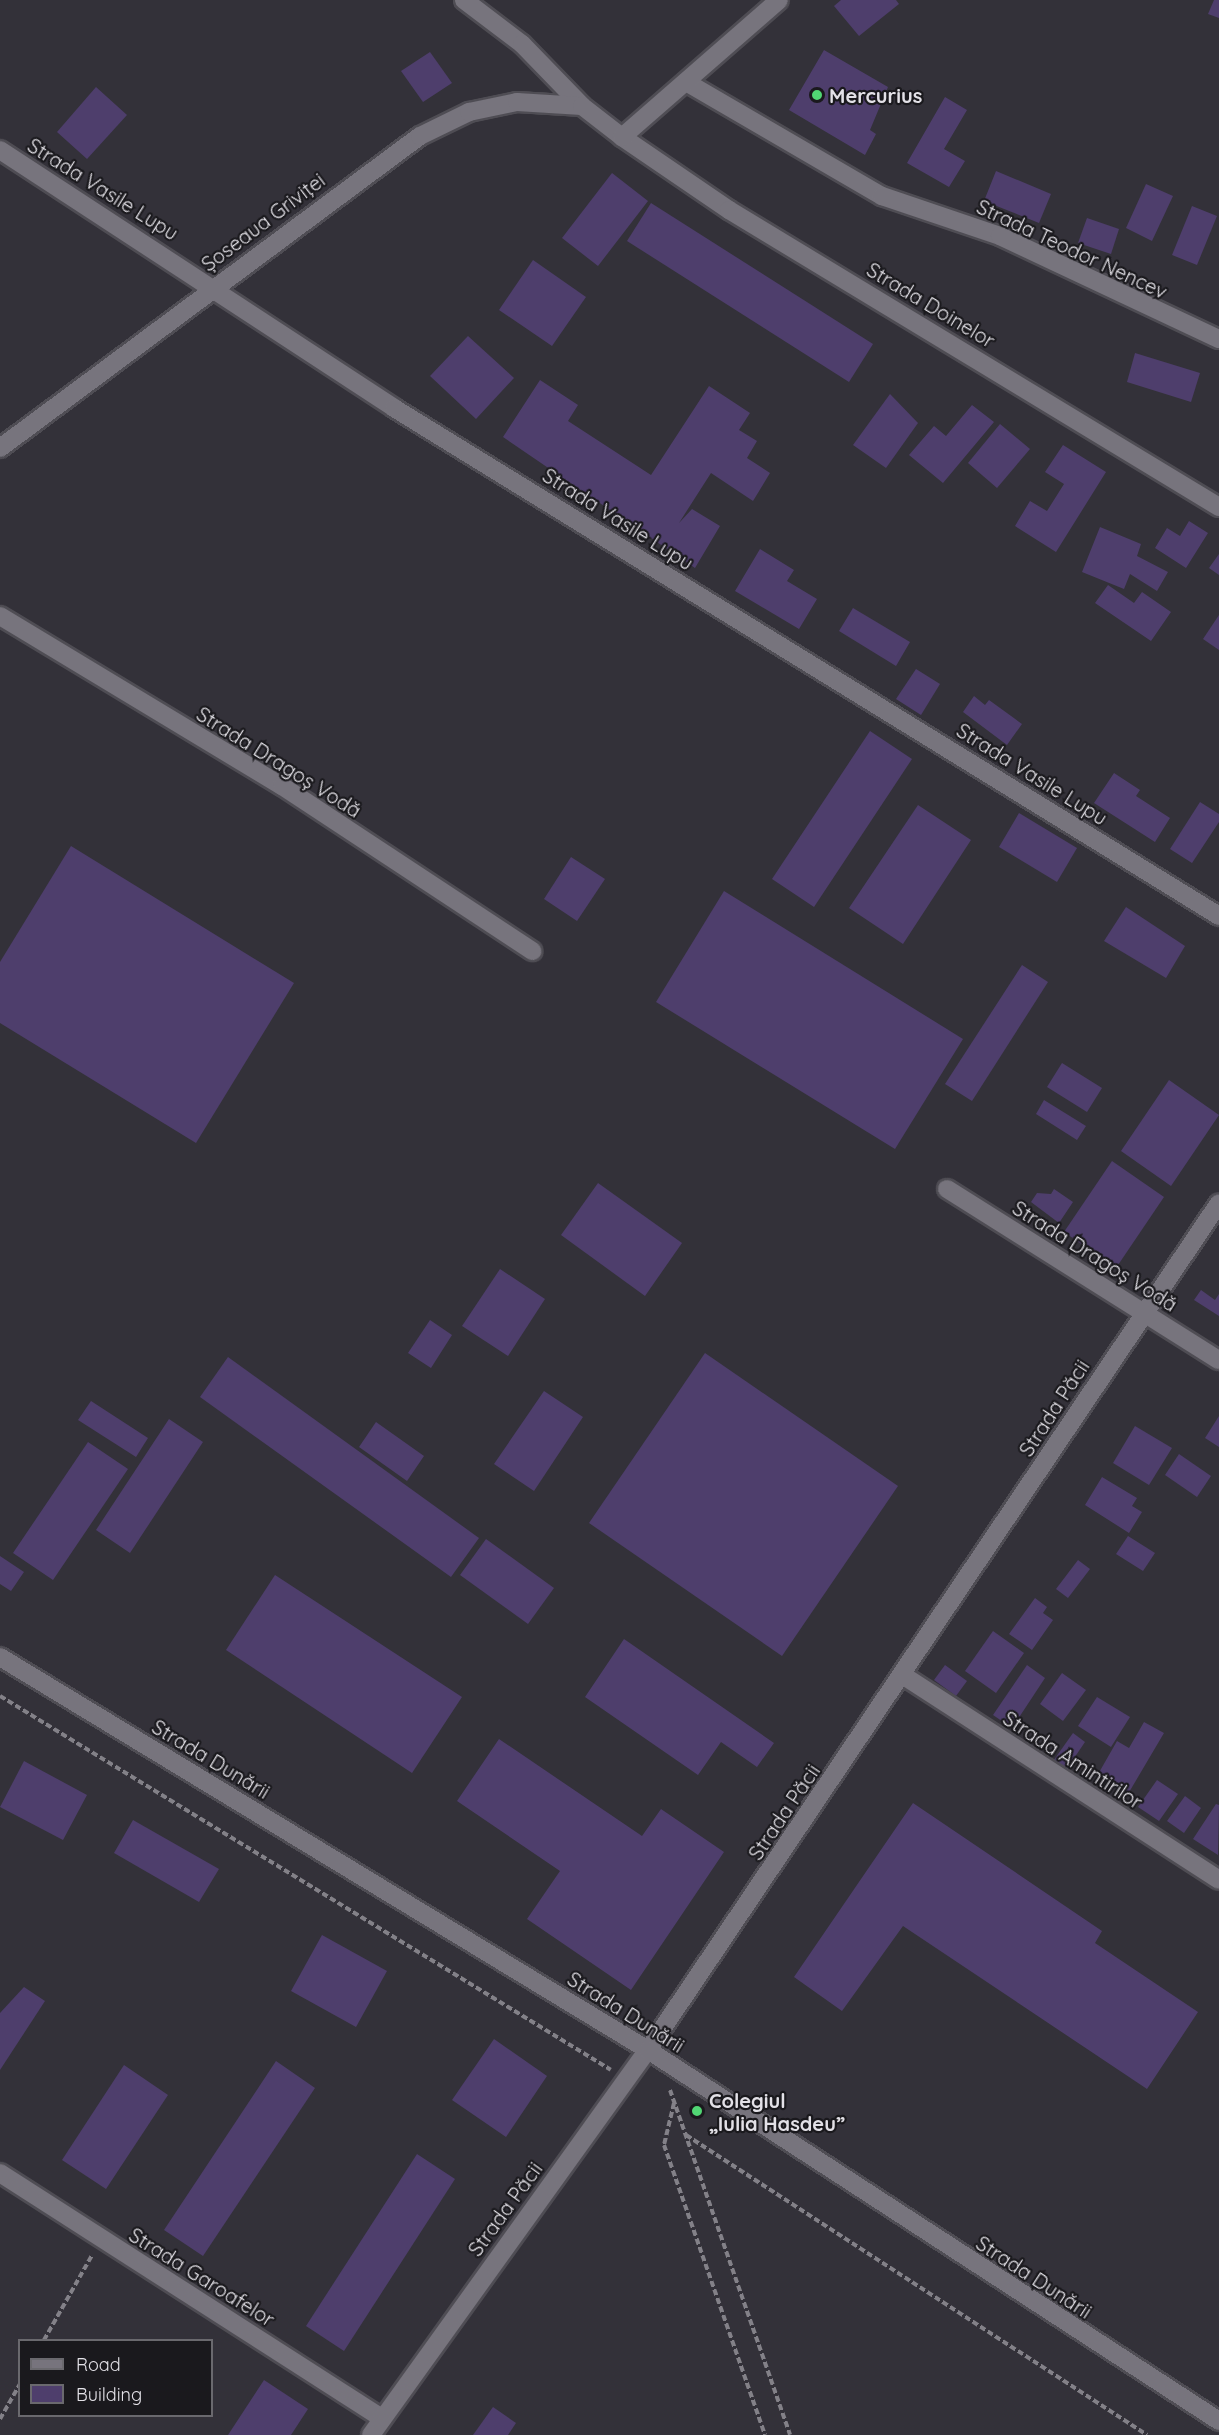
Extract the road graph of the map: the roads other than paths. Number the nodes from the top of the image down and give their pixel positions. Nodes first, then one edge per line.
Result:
1 (464, 0) edge
2 (779, 0) edge
3 (686, 82) junction
4 (582, 106) junction
5 (622, 137) junction
6 (0, 150) edge
7 (214, 286) junction
8 (1219, 339) edge
9 (0, 448) edge
10 (1219, 507) edge
11 (0, 616) edge
12 (1219, 916) edge
13 (532, 951) dead end
14 (946, 1189) dead end
15 (1219, 1203) edge
16 (1143, 1314) junction
17 (1219, 1360) edge
18 (0, 1657) edge
19 (904, 1676) junction
20 (1219, 1880) edge
21 (654, 2054) junction
22 (0, 2173) edge
23 (382, 2418) junction
24 (1219, 2421) edge
25 (371, 2435) edge

1 - 4 street
2 - 3 street
3 - 5 street
3 - 8 street, Strada Teodor Nencev
4 - 5 street
4 - 7 street, Șoseaua Griviţei
5 - 10 street, Strada Doinelor
6 - 7 street, Strada Vasile Lupu
7 - 9 street, Șoseaua Griviţei
7 - 12 street, Strada Vasile Lupu
11 - 13 street, Strada Dragoș Vodă
14 - 16 street, Strada Dragoș Vodă
15 - 16 street, Strada Păcii
16 - 17 street, Strada Dragoș Vodă
16 - 19 street, Strada Păcii
18 - 21 street, Strada Dunării
19 - 20 street, Strada Amintirilor
19 - 21 street, Strada Păcii
21 - 23 street, Strada Păcii
21 - 24 street, Strada Dunării
22 - 23 street, Strada Garoafelor
23 - 25 street, Strada Păcii

